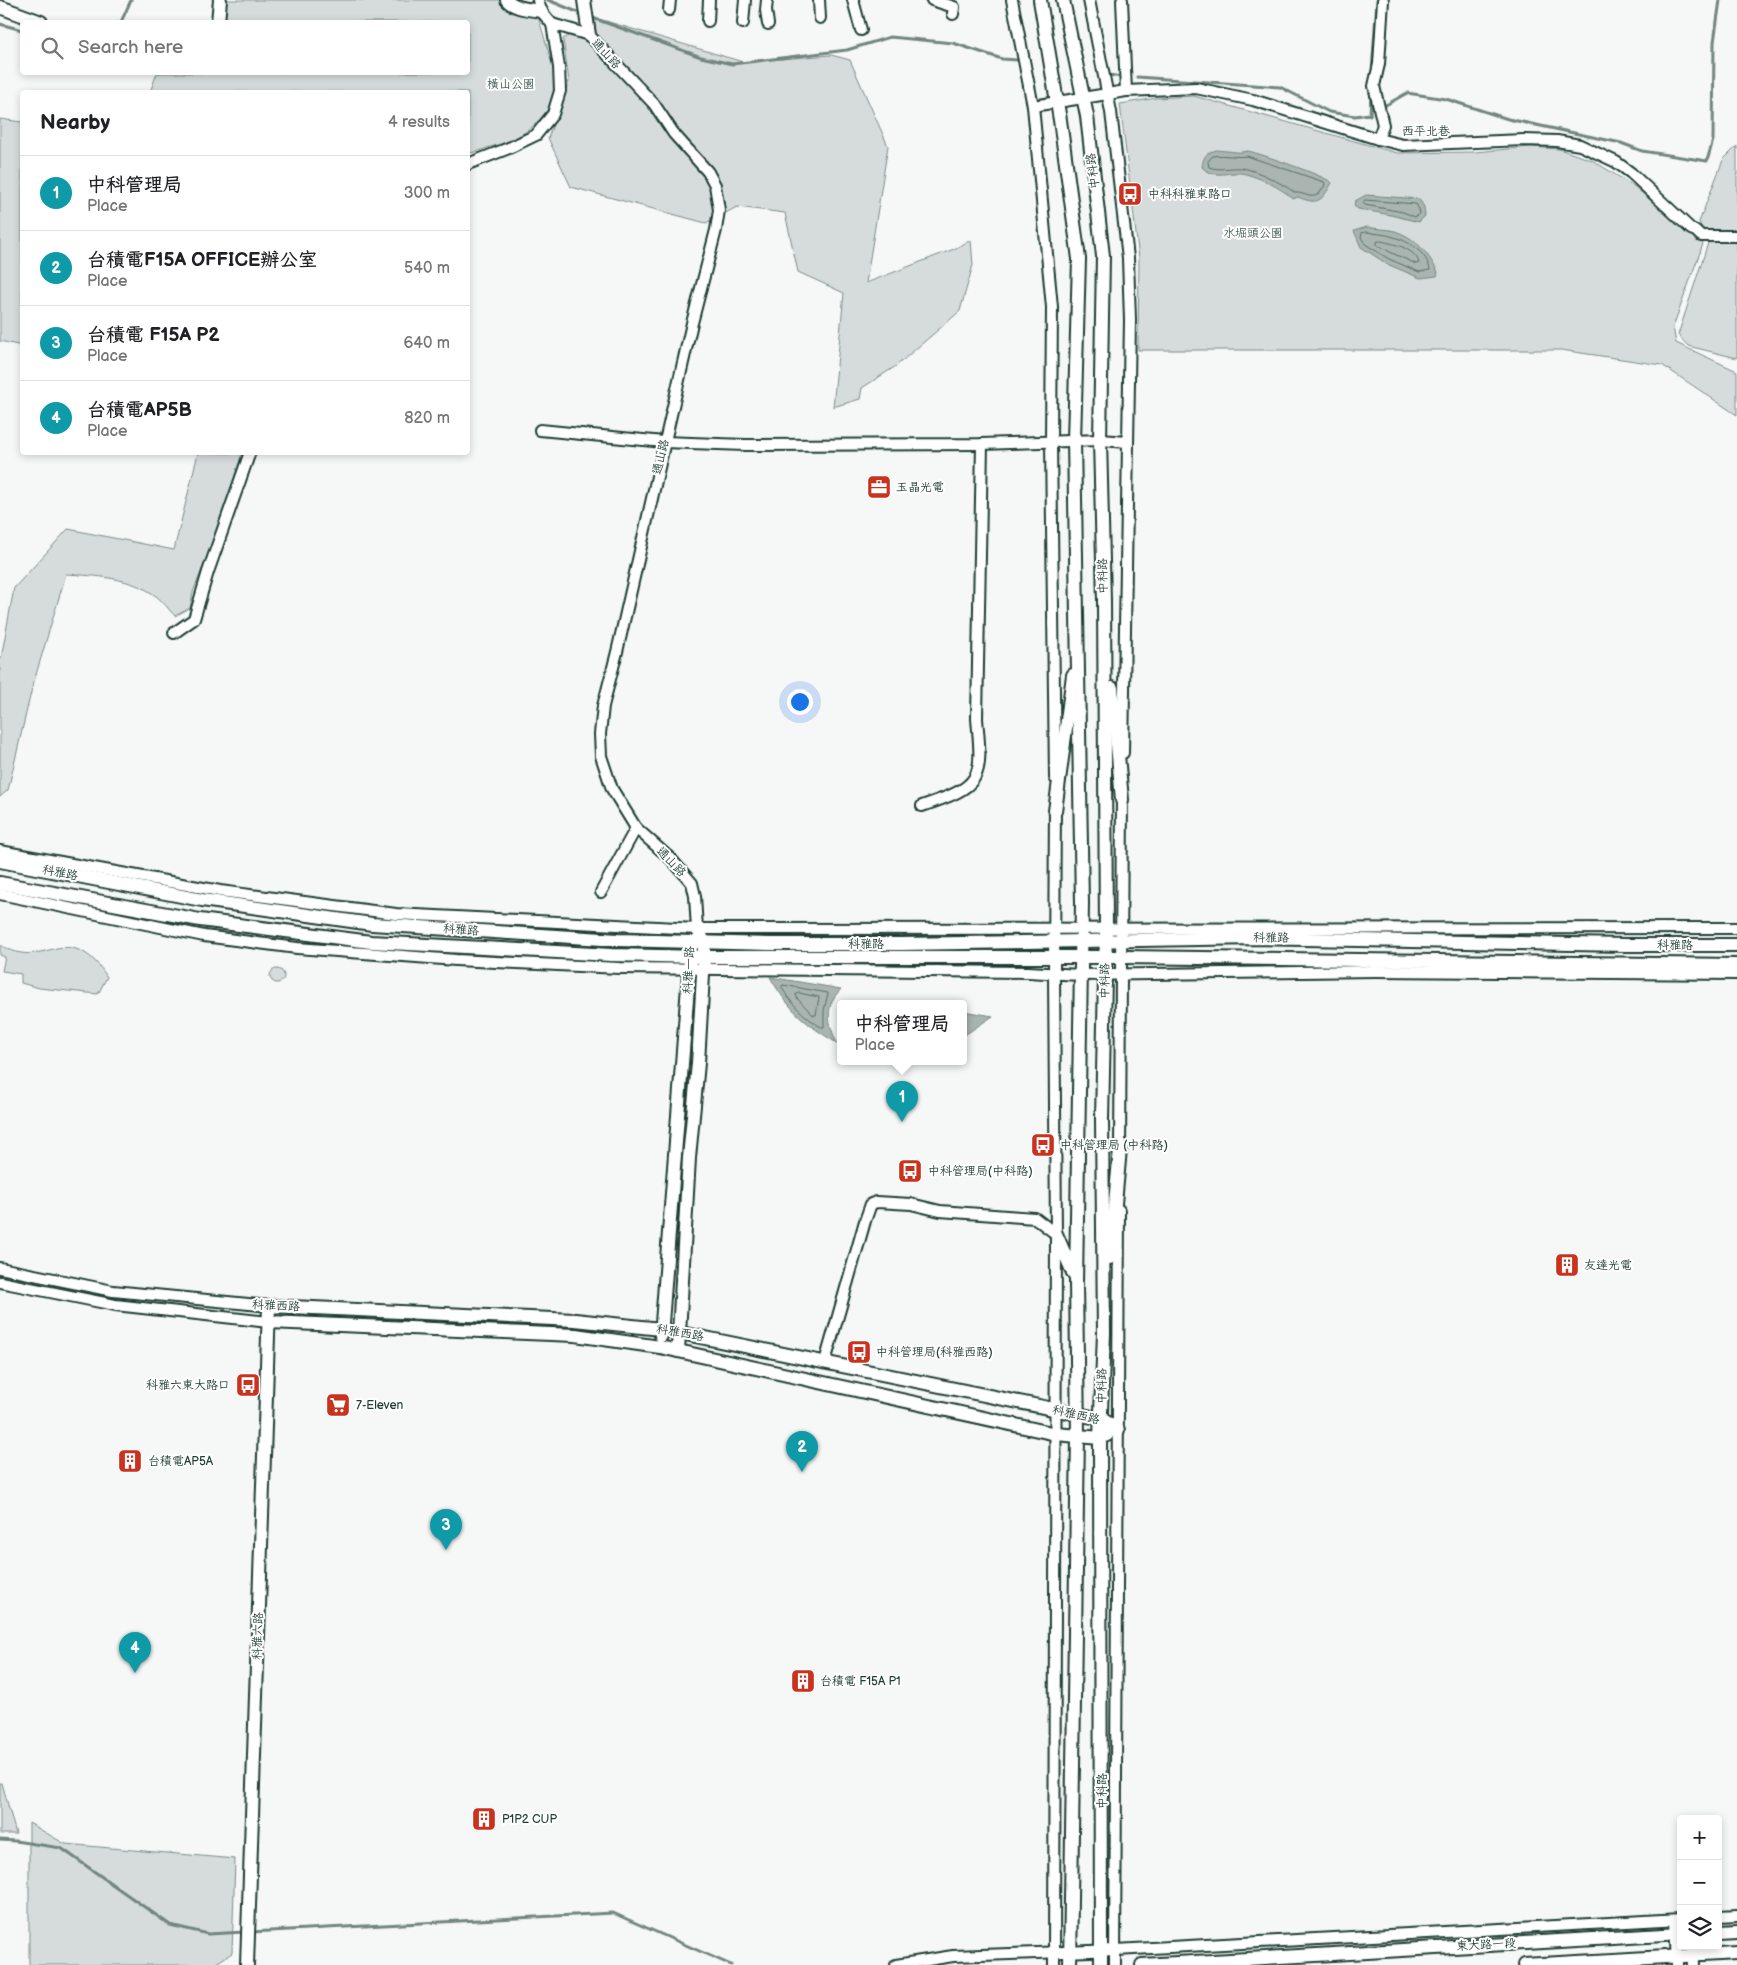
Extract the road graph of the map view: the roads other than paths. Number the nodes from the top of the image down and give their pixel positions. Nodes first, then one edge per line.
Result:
1 (220, 0) edge
2 (507, 0) edge
3 (709, 0) edge
4 (745, 0) edge
5 (767, 0) edge
6 (819, 0) edge
7 (853, 0) edge
8 (932, 0) edge
9 (1012, 0) edge
10 (1040, 0) edge
11 (1063, 0) edge
12 (1089, 0) edge
13 (1122, 0) edge
14 (1383, 0) edge
15 (540, 6) edge
16 (0, 7) edge
17 (585, 10) edge
18 (953, 14) dead end
19 (820, 18) dead end
20 (36, 20) edge
21 (218, 20) edge
22 (708, 21) dead end
23 (743, 22) dead end
24 (552, 24) junction
25 (768, 24) dead end
26 (861, 30) dead end
27 (589, 35) junction
28 (1126, 91) junction
29 (1107, 94) junction
30 (1084, 98) junction
31 (1057, 103) junction
32 (1033, 106) junction
33 (1378, 139) junction
34 (470, 163) edge
35 (1737, 236) edge
36 (540, 430) dead end
37 (1100, 440) junction
38 (1074, 441) junction
39 (664, 442) junction
40 (1051, 442) junction
41 (1128, 442) junction
42 (982, 444) junction
43 (249, 455) edge
44 (1104, 601) junction
45 (1078, 630) junction
46 (174, 634) dead end
47 (1122, 800) junction
48 (922, 806) dead end
49 (1055, 811) junction
50 (636, 828) junction
51 (0, 851) edge
52 (0, 862) edge
53 (0, 883) edge
54 (602, 892) dead end
55 (0, 894) edge
56 (1081, 928) junction
57 (1737, 928) edge
58 (697, 929) junction
59 (1122, 934) junction
60 (1054, 935) junction
61 (1106, 935) junction
62 (691, 941) junction
63 (704, 941) junction
64 (1081, 942) junction
65 (1737, 945) edge
66 (691, 956) junction
67 (704, 957) junction
68 (1054, 957) junction
69 (1080, 957) junction
70 (1105, 957) junction
71 (1122, 957) junction
72 (1737, 965) edge
73 (696, 970) junction
74 (1054, 974) junction
75 (1121, 974) junction
76 (1737, 974) edge
77 (1080, 975) junction
78 (1105, 975) junction
79 (1120, 1149) junction
80 (1056, 1234) junction
81 (0, 1268) edge
82 (0, 1282) edge
83 (1076, 1282) junction
84 (269, 1306) junction
85 (269, 1322) junction
86 (661, 1329) junction
87 (679, 1332) junction
88 (1104, 1332) junction
89 (660, 1347) junction
90 (678, 1351) junction
91 (826, 1362) junction
92 (1056, 1410) junction
93 (1078, 1414) junction
94 (1102, 1419) junction
95 (1118, 1430) junction
96 (1056, 1434) junction
97 (1078, 1436) junction
98 (1100, 1438) junction
99 (1737, 1916) edge
100 (1722, 1917) edge
101 (1677, 1919) edge
102 (1737, 1932) edge
103 (1722, 1933) edge
104 (1677, 1934) edge
105 (1101, 1950) junction
106 (1116, 1950) junction
107 (1054, 1952) junction
108 (1070, 1952) junction
109 (1737, 1953) edge
110 (1692, 1956) edge
111 (1677, 1960) edge
112 (247, 1965) edge
113 (896, 1965) edge
114 (1054, 1965) edge
115 (1070, 1965) edge
116 (1101, 1965) edge
117 (1115, 1965) edge
118 (1142, 1965) edge
119 (1524, 1965) edge

1 - 21 street
2 - 15 street
3 - 22 street
4 - 23 street
5 - 25 street
6 - 19 street
7 - 26 street
8 - 18 street
9 - 32 street
10 - 31 street, 中科路
11 - 30 street, 中科路
12 - 29 street, 中科路
13 - 28 street
14 - 33 street
15 - 24 street
16 - 20 street
17 - 27 street, 通山路
24 - 27 street
24 - 34 street
27 - 39 street, 通山路
28 - 29 street, 西平北巷
28 - 33 street, 西平北巷
29 - 30 street, 西平北巷
29 - 41 street, 中科路
30 - 31 street, 西平北巷
30 - 37 street, 中科路
31 - 32 street, 西平北巷
31 - 38 street, 中科路
32 - 40 street
33 - 35 street, 西平北巷
36 - 39 street
37 - 38 street
37 - 41 street
37 - 44 street, 中科路
38 - 40 street
38 - 45 street, 中科路
39 - 42 street
39 - 50 street, 通山路
40 - 42 street
40 - 49 street
41 - 47 street, 中科路
42 - 48 street
43 - 46 street
44 - 47 street
44 - 61 street, 中科路
45 - 49 street
45 - 56 street, 中科路
47 - 59 street, 中科路
49 - 60 street
50 - 54 street
50 - 58 street, 通山路
51 - 58 street, 科雅路
52 - 62 street, 科雅路
53 - 66 street, 科雅路
55 - 73 street
56 - 60 street, 科雅路
56 - 61 street, 科雅路
56 - 64 street, 中科路
57 - 59 street, 科雅路
58 - 60 street, 科雅路
58 - 62 street, 科雅一路
58 - 63 street, 科雅一路
59 - 61 street, 科雅路
59 - 65 street, 科雅路
59 - 71 street, 中科路
60 - 63 street, 科雅路
60 - 64 street, 科雅路
60 - 68 street
61 - 64 street, 科雅路
61 - 70 street, 中科路
62 - 63 street, 科雅路
62 - 66 street, 科雅一路
63 - 67 street, 科雅一路
64 - 69 street, 中科路
66 - 67 street, 科雅路
66 - 73 street, 科雅一路
67 - 68 street, 科雅路
67 - 73 street, 科雅一路
68 - 69 street, 科雅路
68 - 74 street
69 - 70 street, 科雅路
69 - 77 street, 中科路
70 - 71 street, 科雅路
70 - 78 street, 中科路
71 - 72 street, 科雅路
71 - 75 street, 中科路
73 - 74 street
73 - 86 street, 科雅一路
73 - 87 street, 科雅一路
74 - 77 street
74 - 80 street
75 - 76 street
75 - 78 street
75 - 79 street, 中科路
77 - 78 street
77 - 83 street, 中科路
78 - 88 street, 中科路
79 - 88 street
79 - 95 street, 中科路
80 - 83 street
80 - 91 street
80 - 92 street
81 - 84 street, 科雅西路
82 - 85 street, 科雅西路
83 - 93 street, 中科路
84 - 85 street, 科雅六路
84 - 86 street, 科雅西路
85 - 89 street, 科雅西路
85 - 112 street, 科雅六路
86 - 87 street, 科雅西路
86 - 89 street, 科雅一路
87 - 90 street, 科雅一路
87 - 91 street, 科雅西路
88 - 94 street, 中科路
89 - 90 street, 科雅西路
90 - 96 street, 科雅西路
91 - 92 street, 科雅西路
92 - 93 street, 科雅西路
92 - 96 street
93 - 94 street, 科雅西路
93 - 97 street, 中科路
94 - 95 street, 科雅西路
94 - 98 street, 中科路
95 - 98 street, 科雅西路
95 - 106 street, 中科路
96 - 97 street, 科雅西路
96 - 107 street
97 - 98 street, 科雅西路
97 - 108 street, 中科路
98 - 105 street, 中科路
99 - 100 street
101 - 106 street
102 - 103 street
104 - 118 street, 東大路一段
105 - 106 street
105 - 108 street
105 - 116 street, 中科路
106 - 117 street, 中科路
107 - 108 street
107 - 113 street
107 - 114 street
108 - 115 street, 中科路
109 - 110 street, 東大路一段
110 - 111 street, 東大路一段
111 - 119 street, 東大路一段

